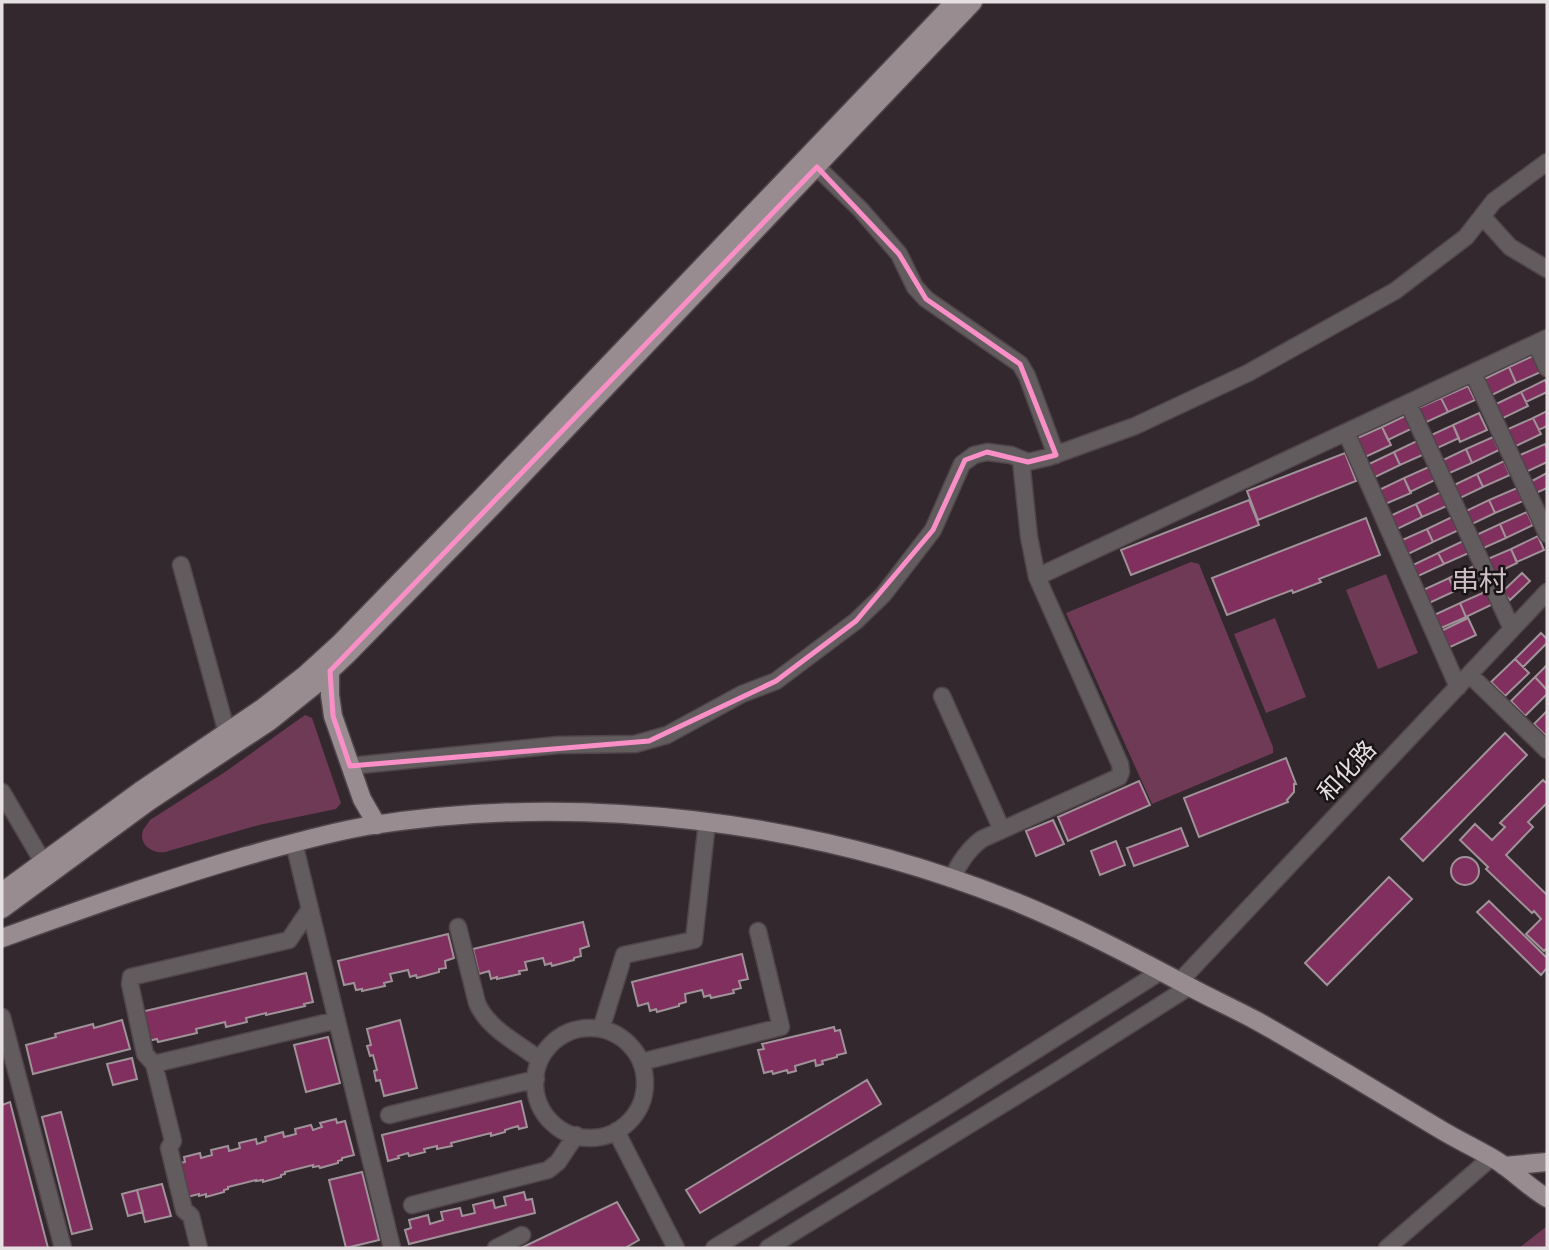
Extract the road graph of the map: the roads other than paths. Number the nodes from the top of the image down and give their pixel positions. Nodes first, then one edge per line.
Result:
1 (955, 2) edge
2 (973, 2) edge
3 (1547, 162) edge
4 (817, 167) junction
5 (1482, 216) junction
6 (1547, 269) edge
7 (1542, 341) edge
8 (1547, 368) edge
9 (1473, 373) junction
10 (1408, 403) junction
11 (1346, 432) junction
12 (1056, 455) junction
13 (1021, 460) junction
14 (1547, 534) edge
15 (181, 565) dead end
16 (1037, 577) junction
17 (1547, 592) edge
18 (1513, 629) junction
19 (330, 671) junction
20 (1464, 681) junction
21 (942, 695) dead end
22 (227, 733) junction
23 (1547, 750) edge
24 (350, 766) junction
25 (2, 792) edge
26 (707, 822) junction
27 (377, 825) junction
28 (1002, 830) junction
29 (294, 843) junction
30 (43, 862) junction
31 (951, 879) junction
32 (2, 892) edge
33 (2, 908) edge
34 (310, 909) junction
35 (458, 927) dead end
36 (758, 931) dead end
37 (2, 938) edge
38 (1160, 971) junction
39 (1185, 984) junction
40 (2, 1017) edge
41 (337, 1020) junction
42 (601, 1029) junction
43 (540, 1060) junction
44 (641, 1062) junction
45 (154, 1064) junction
46 (536, 1079) junction
47 (389, 1115) dead end
48 (616, 1131) junction
49 (576, 1135) junction
50 (1498, 1161) junction
51 (1547, 1163) edge
52 (1546, 1194) edge
53 (412, 1205) dead end
54 (748, 1228) junction
55 (522, 1236) dead end
56 (63, 1248) edge
57 (199, 1248) edge
58 (390, 1248) edge
59 (496, 1248) edge
60 (676, 1248) edge
61 (714, 1248) edge
62 (761, 1248) edge
63 (768, 1248) edge
64 (1387, 1248) edge

1 - 22 main road
2 - 4 main road
3 - 5 street
4 - 12 street
4 - 19 main road
5 - 6 street
5 - 12 street
7 - 8 street
7 - 9 street
9 - 10 street
9 - 14 street
10 - 11 street
10 - 18 street
11 - 16 street
11 - 20 street
12 - 13 street
13 - 16 street
13 - 24 street
15 - 22 street
16 - 28 street
17 - 18 street, 和化路
18 - 20 street, 和化路
19 - 24 main road
19 - 33 main road
20 - 23 street
20 - 39 street, 和化路
21 - 28 street
22 - 30 main road
24 - 27 main road
25 - 30 street
26 - 27 main road
26 - 31 main road
26 - 42 street
27 - 29 main road
28 - 31 street
29 - 34 street
29 - 37 main road
30 - 32 main road
31 - 38 main road
34 - 41 street
34 - 45 street
35 - 43 street
36 - 44 street
38 - 39 main road
38 - 54 street
39 - 50 main road
39 - 63 street, 和化路
40 - 56 street
41 - 45 street
41 - 58 street
42 - 43 street
42 - 44 street
43 - 46 street
44 - 48 street
45 - 57 street
46 - 47 street
46 - 49 street
48 - 49 street
48 - 60 street
49 - 53 street
50 - 51 main road
50 - 52 main road
50 - 64 street
54 - 61 street
54 - 62 street
55 - 59 street

